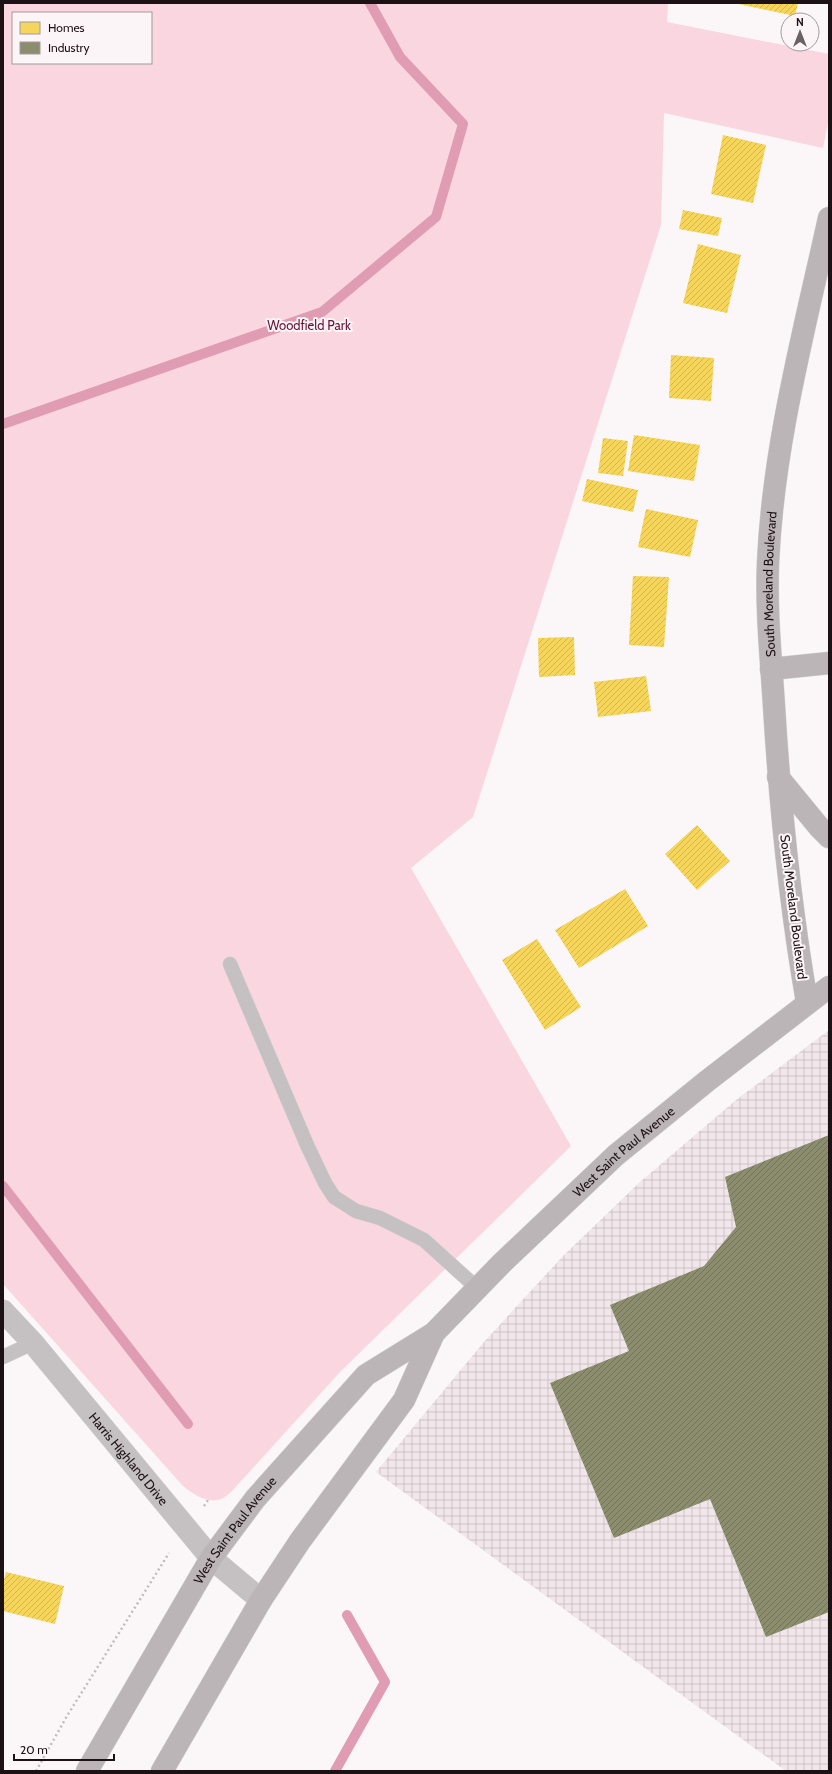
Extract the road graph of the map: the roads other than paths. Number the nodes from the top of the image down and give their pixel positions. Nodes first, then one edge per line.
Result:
1 (829, 218) edge
2 (829, 663) edge
3 (771, 669) junction
4 (778, 777) junction
5 (829, 837) edge
6 (230, 964) dead end
7 (829, 987) edge
8 (807, 1002) junction
9 (477, 1288) junction
10 (3, 1311) edge
11 (434, 1334) junction
12 (33, 1344) junction
13 (3, 1357) edge
14 (211, 1558) junction
15 (261, 1600) junction
16 (87, 1771) edge
17 (162, 1771) edge

1 - 3 main road, South Moreland Boulevard
2 - 3 main road
3 - 4 main road, South Moreland Boulevard
4 - 5 main road
4 - 8 main road, South Moreland Boulevard
6 - 9 lane
7 - 8 main road, West Saint Paul Avenue
8 - 9 main road, West Saint Paul Avenue
9 - 11 main road, West Saint Paul Avenue
10 - 12 street, Harris Highland Drive
11 - 14 main road, West Saint Paul Avenue
11 - 15 main road, West Saint Paul Avenue
12 - 13 lane
12 - 14 street, Harris Highland Drive
14 - 15 street, Harris Highland Drive
14 - 16 main road, West Saint Paul Avenue
15 - 17 main road, West Saint Paul Avenue

